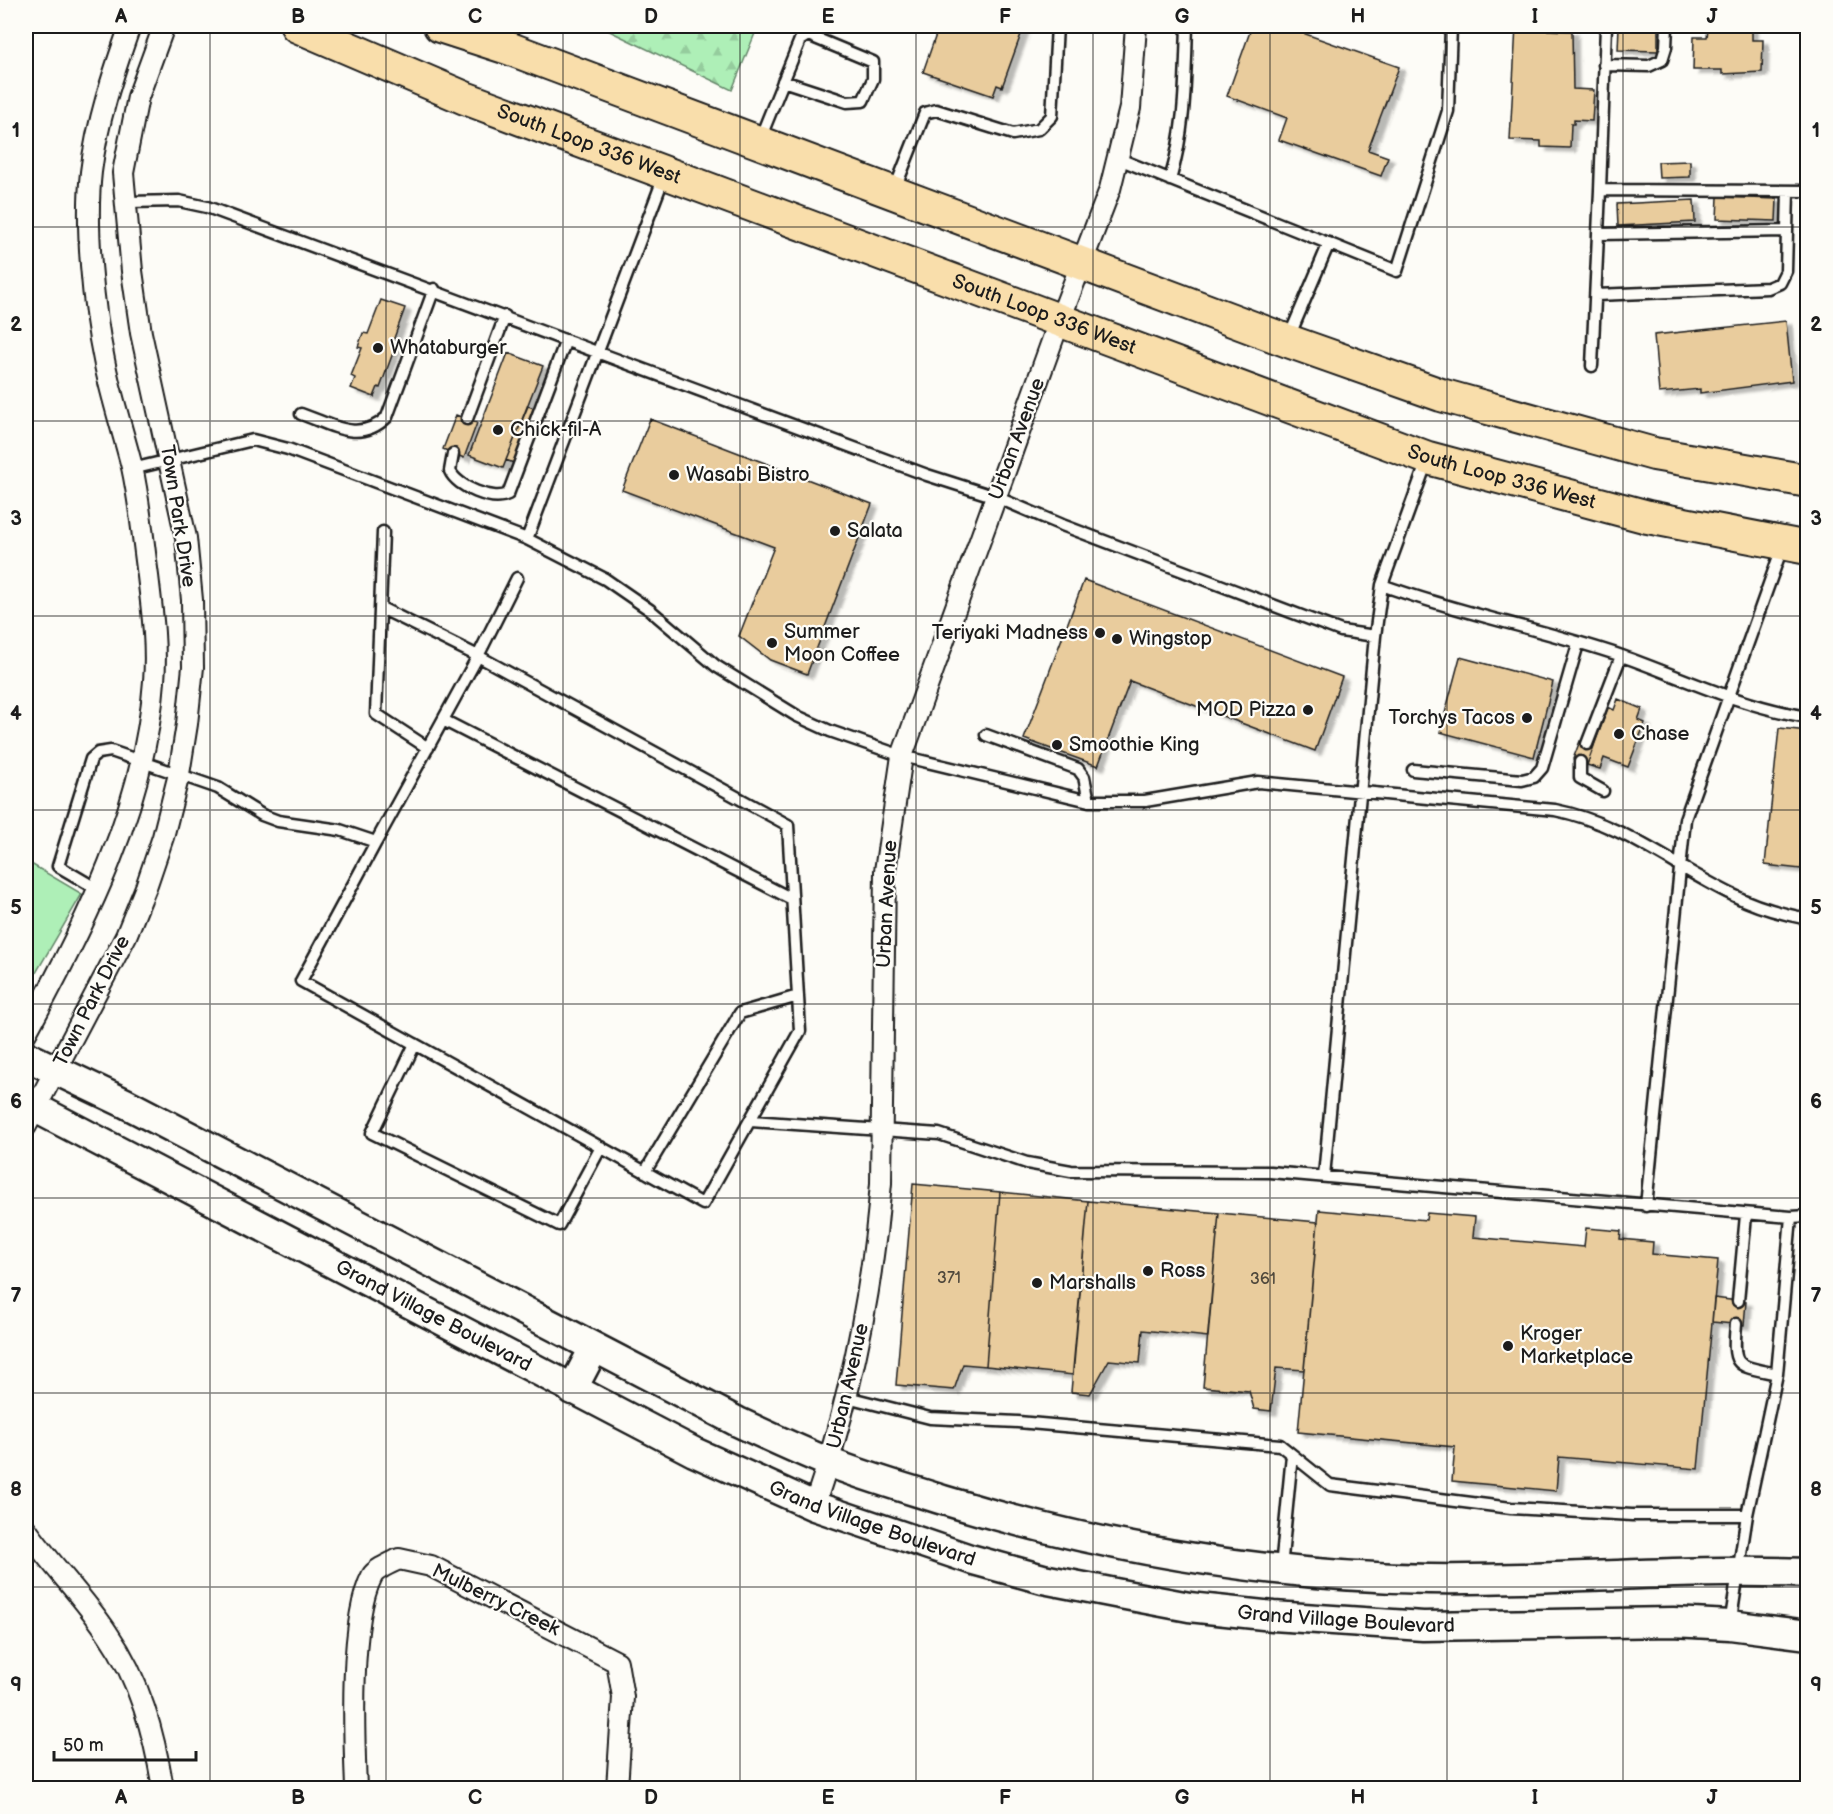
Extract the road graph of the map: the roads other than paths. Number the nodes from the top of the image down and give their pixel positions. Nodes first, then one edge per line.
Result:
1 (130, 26) edge
2 (164, 26) edge
3 (297, 26) edge
4 (440, 26) edge
5 (1057, 26) edge
6 (1136, 26) edge
7 (1187, 26) edge
8 (1451, 26) edge
9 (1606, 26) edge
10 (1667, 26) edge
11 (1604, 65) junction
12 (783, 81) junction
13 (759, 141) junction
14 (1119, 159) junction
15 (665, 174) junction
16 (1170, 180) junction
17 (1600, 190) junction
18 (894, 191) junction
19 (1788, 191) junction
20 (1808, 191) edge
21 (128, 202) junction
22 (1787, 231) junction
23 (1599, 234) junction
24 (1329, 243) junction
25 (1083, 262) junction
26 (434, 290) junction
27 (1596, 295) junction
28 (505, 316) junction
29 (1059, 322) junction
30 (566, 340) junction
31 (1288, 340) junction
32 (597, 352) junction
33 (1592, 366) dead end
34 (301, 414) dead end
35 (467, 419) dead end
36 (453, 453) dead end
37 (1428, 458) junction
38 (170, 460) junction
39 (132, 469) junction
40 (1808, 481) edge
41 (996, 497) junction
42 (383, 532) dead end
43 (527, 539) junction
44 (1795, 546) edge
45 (517, 578) dead end
46 (1382, 585) junction
47 (381, 608) junction
48 (1375, 636) junction
49 (1578, 644) junction
50 (478, 656) junction
51 (1621, 656) junction
52 (1728, 698) junction
53 (1808, 717) edge
54 (443, 720) junction
55 (986, 735) dead end
56 (1587, 744) dead end
57 (428, 748) junction
58 (902, 756) junction
59 (141, 760) junction
60 (1580, 762) dead end
61 (1413, 770) dead end
62 (178, 774) junction
63 (1603, 790) dead end
64 (1360, 792) junction
65 (1089, 801) junction
66 (376, 842) junction
67 (1679, 865) junction
68 (99, 890) junction
69 (792, 899) junction
70 (1808, 919) edge
71 (798, 996) junction
72 (26, 1033) edge
73 (415, 1044) junction
74 (26, 1056) edge
75 (55, 1071) junction
76 (29, 1112) edge
77 (751, 1121) junction
78 (882, 1131) junction
79 (601, 1147) junction
80 (645, 1172) junction
81 (1324, 1176) junction
82 (1646, 1206) junction
83 (334, 1213) junction
84 (1746, 1215) junction
85 (1808, 1216) edge
86 (1791, 1217) junction
87 (313, 1254) junction
88 (1738, 1300) dead end
89 (1736, 1324) dead end
90 (594, 1348) junction
91 (1777, 1374) junction
92 (572, 1390) junction
93 (847, 1397) junction
94 (1292, 1455) junction
95 (829, 1463) junction
96 (814, 1506) junction
97 (1747, 1515) junction
98 (26, 1529) edge
99 (1280, 1570) junction
100 (1738, 1572) junction
101 (1808, 1573) edge
102 (1274, 1616) junction
103 (1730, 1625) junction
104 (1808, 1635) edge
105 (164, 1788) edge
106 (356, 1788) edge
107 (618, 1788) edge

1 - 39 street, Town Park Drive
2 - 21 street, Town Park Drive
3 - 15 main road, South Loop 336 West
4 - 13 main road
5 - 18 lane
6 - 14 street, Urban Avenue
7 - 16 lane
8 - 24 lane
9 - 11 lane
10 - 11 lane
11 - 17 lane
12 - 12 lane
12 - 13 lane
13 - 18 main road
14 - 16 lane
14 - 25 street, Urban Avenue
15 - 29 main road, South Loop 336 West
15 - 32 lane
16 - 24 lane
17 - 19 lane
17 - 23 lane
18 - 25 main road
19 - 20 lane
19 - 22 lane
21 - 26 lane
21 - 38 street, Town Park Drive
22 - 23 lane
22 - 27 lane
23 - 27 lane
24 - 31 lane
25 - 29 street, Urban Avenue
25 - 31 main road
26 - 28 lane
26 - 34 lane
27 - 33 lane
28 - 30 lane
28 - 35 lane
29 - 37 main road, South Loop 336 West
29 - 41 street, Urban Avenue
30 - 32 lane
30 - 36 lane
31 - 40 main road
32 - 41 lane
32 - 43 lane
37 - 44 main road, South Loop 336 West
37 - 46 lane
38 - 39 lane
38 - 43 lane
38 - 62 street, Town Park Drive
39 - 59 street, Town Park Drive
41 - 48 lane
41 - 58 street, Urban Avenue
42 - 47 lane
43 - 58 lane
44 - 52 lane
45 - 50 lane
46 - 48 lane
46 - 49 lane
47 - 50 lane
47 - 57 lane
48 - 64 lane
49 - 51 lane
49 - 61 lane
50 - 54 lane
50 - 69 lane
51 - 52 lane
51 - 56 lane
52 - 53 lane
52 - 67 lane
54 - 57 lane
54 - 69 lane
55 - 65 lane
57 - 66 lane
58 - 65 lane
58 - 78 street, Urban Avenue
59 - 62 lane
59 - 68 street, Town Park Drive
59 - 68 lane
60 - 63 lane
62 - 66 lane
62 - 75 street, Town Park Drive
64 - 65 lane
64 - 67 lane
64 - 81 lane
66 - 73 lane
67 - 70 lane
67 - 82 lane
68 - 72 street, Town Park Drive
69 - 71 lane
71 - 77 lane
71 - 80 lane
73 - 79 lane
73 - 79 lane
74 - 75 street, Grand Village Boulevard
75 - 76 street, Town Park Drive
75 - 83 street, Grand Village Boulevard
76 - 87 street, Grand Village Boulevard
77 - 78 lane
77 - 80 lane
78 - 81 lane
78 - 93 street, Urban Avenue
79 - 80 lane
81 - 82 lane
82 - 84 lane
83 - 87 street
83 - 90 street, Grand Village Boulevard
84 - 86 lane
84 - 88 lane
85 - 86 lane
86 - 91 lane
87 - 92 street, Grand Village Boulevard
89 - 91 lane
90 - 92 street
90 - 95 street, Grand Village Boulevard
91 - 97 lane
92 - 96 street, Grand Village Boulevard
93 - 94 lane
93 - 95 street, Urban Avenue
94 - 97 lane
94 - 99 lane
95 - 96 street, Urban Avenue
95 - 99 street, Grand Village Boulevard
96 - 102 street, Grand Village Boulevard
97 - 100 lane
98 - 105 street
99 - 100 street, Grand Village Boulevard
99 - 102 street
100 - 101 street, Grand Village Boulevard
100 - 103 lane
102 - 103 street, Grand Village Boulevard
103 - 104 street, Grand Village Boulevard
106 - 107 street, Mulberry Creek

